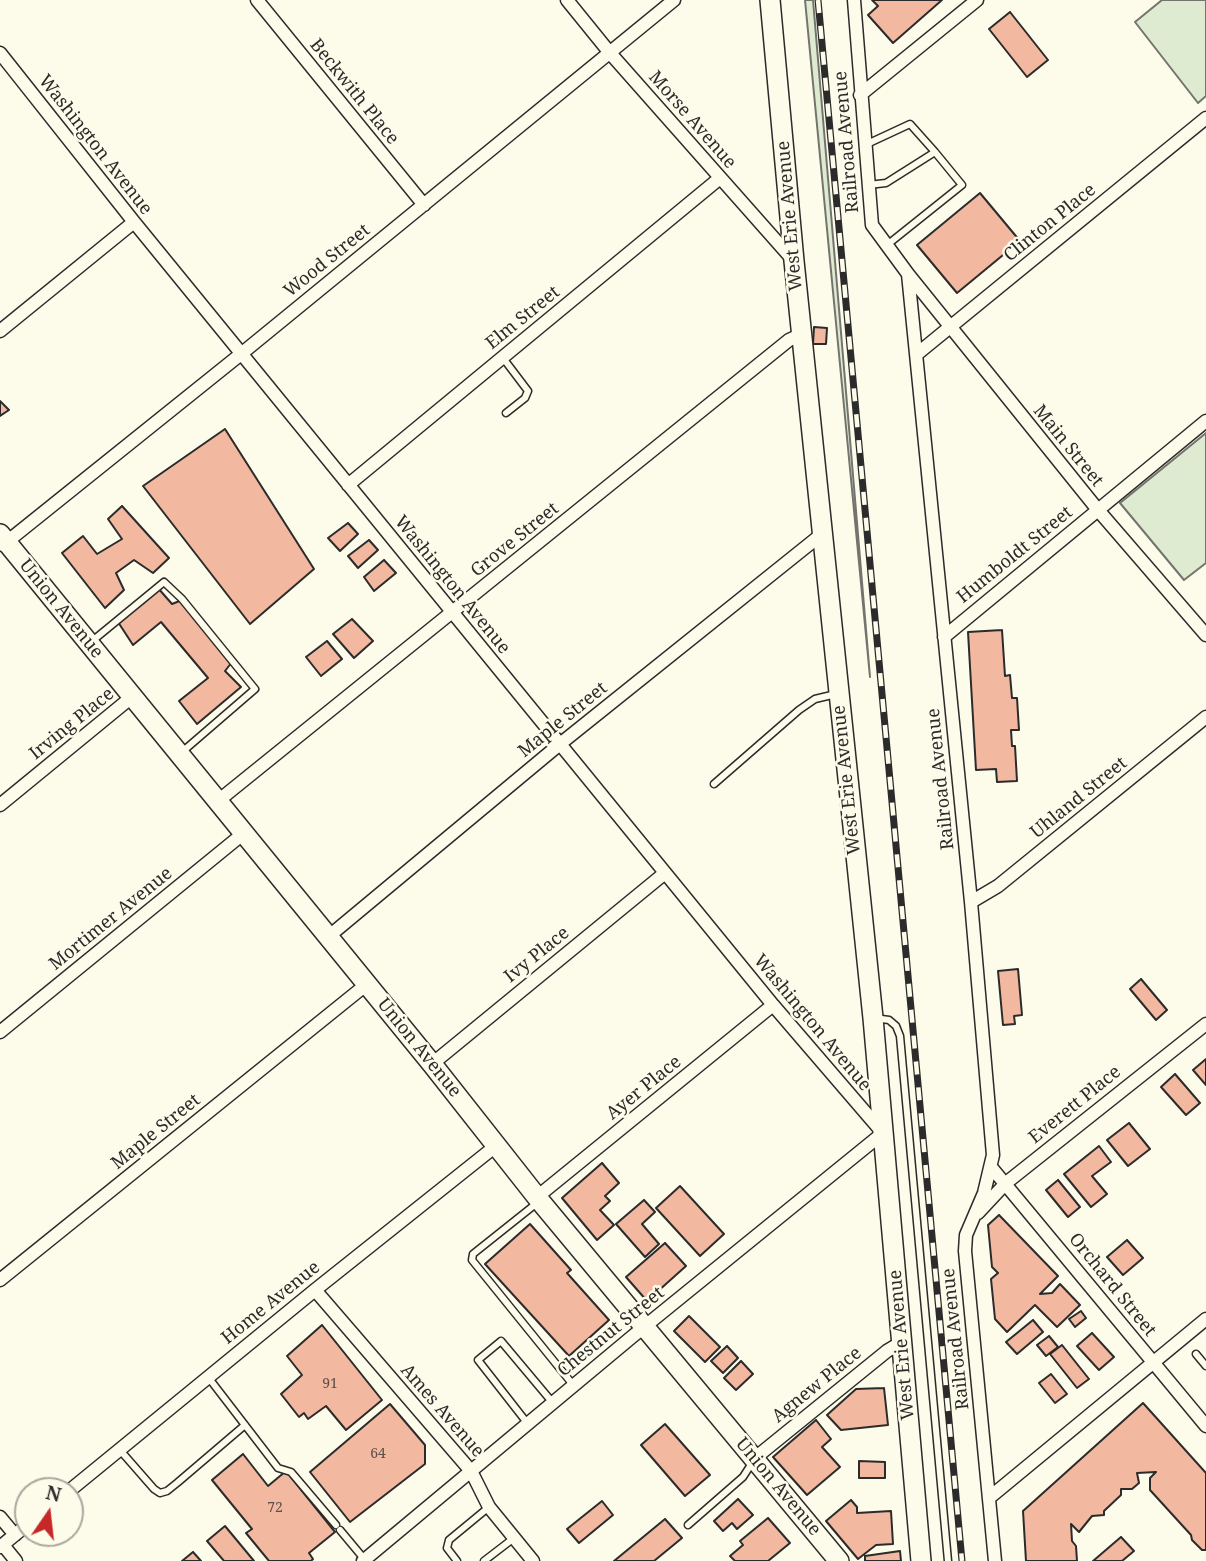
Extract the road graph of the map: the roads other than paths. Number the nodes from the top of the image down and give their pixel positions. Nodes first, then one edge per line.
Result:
1 (257, 0) edge
2 (567, 0) edge
3 (674, 0) edge
4 (770, 0) edge
5 (854, 0) edge
6 (977, 0) edge
7 (0, 53) edge
8 (610, 53) junction
9 (860, 95) junction
10 (1206, 118) edge
11 (864, 146) junction
12 (935, 152) junction
13 (720, 178) junction
14 (868, 185) junction
15 (424, 205) junction
16 (134, 222) junction
17 (887, 245) junction
18 (794, 261) junction
19 (908, 274) junction
20 (950, 327) junction
21 (0, 331) edge
22 (802, 334) junction
23 (241, 354) junction
24 (917, 354) junction
25 (502, 358) junction
26 (506, 413) dead end
27 (1206, 421) edge
28 (348, 485) junction
29 (1098, 510) junction
30 (822, 534) junction
31 (2, 541) edge
32 (453, 613) junction
33 (1206, 635) edge
34 (944, 637) junction
35 (90, 643) junction
36 (838, 693) junction
37 (133, 696) junction
38 (1206, 717) edge
39 (560, 744) junction
40 (180, 754) junction
41 (714, 783) dead end
42 (218, 801) junction
43 (0, 804) edge
44 (244, 834) junction
45 (665, 873) junction
46 (971, 902) junction
47 (328, 937) junction
48 (367, 984) junction
49 (773, 1005) junction
50 (873, 1018) junction
51 (1206, 1024) edge
52 (0, 1032) edge
53 (432, 1064) junction
54 (883, 1133) junction
55 (497, 1145) junction
56 (991, 1167) junction
57 (1006, 1183) junction
58 (539, 1199) junction
59 (971, 1220) junction
60 (0, 1280) edge
61 (314, 1290) junction
62 (1206, 1319) edge
63 (645, 1327) junction
64 (902, 1342) junction
65 (1196, 1354) dead end
66 (1152, 1363) junction
67 (1206, 1366) edge
68 (208, 1377) junction
69 (573, 1386) junction
70 (553, 1403) junction
71 (1205, 1423) edge
72 (528, 1424) junction
73 (245, 1426) junction
74 (120, 1449) junction
75 (755, 1458) junction
76 (471, 1471) junction
77 (84, 1479) edge
78 (989, 1498) junction
79 (489, 1507) junction
80 (0, 1517) edge
81 (688, 1525) dead end
82 (14, 1534) edge
83 (514, 1538) junction
84 (1, 1546) edge
85 (364, 1560) edge
86 (16, 1561) edge
87 (457, 1561) edge
88 (484, 1561) edge
89 (533, 1561) edge
90 (839, 1561) edge
91 (921, 1561) edge
92 (948, 1561) edge
93 (995, 1561) edge

1 - 15 street, Beckwith Place
2 - 8 street, Morse Avenue
3 - 8 street, Wood Street
4 - 18 street, West Erie Avenue
5 - 9 street, Railroad Avenue
6 - 9 street
7 - 16 street, Washington Avenue
8 - 13 street, Morse Avenue
8 - 15 street, Wood Street
9 - 11 street, Railroad Avenue
10 - 20 street, Clinton Place
11 - 12 lane
11 - 14 street, Railroad Avenue
12 - 14 lane
12 - 17 lane
13 - 18 street, Morse Avenue
13 - 25 street, Elm Street
14 - 17 street, Railroad Avenue
15 - 23 street, Wood Street
16 - 21 street
16 - 23 street, Washington Avenue
17 - 19 street, Railroad Avenue
18 - 22 street, West Erie Avenue
19 - 20 street, Main Street
19 - 24 street, Railroad Avenue
20 - 24 street, Clinton Place
20 - 29 street, Main Street
22 - 30 street, West Erie Avenue
22 - 32 street, Grove Street
23 - 28 street, Washington Avenue
23 - 31 street, Wood Street
24 - 34 street, Railroad Avenue
25 - 26 lane
25 - 28 street, Elm Street
27 - 29 street, Humboldt Street
28 - 32 street, Washington Avenue
29 - 33 street, Main Street
29 - 34 street, Humboldt Street
30 - 36 street, West Erie Avenue
30 - 39 street, Maple Street
31 - 35 street, Union Avenue
32 - 39 street, Washington Avenue
32 - 42 street, Grove Street
34 - 46 street, Railroad Avenue
35 - 37 street, Union Avenue
35 - 40 lane
36 - 41 lane
36 - 50 street, West Erie Avenue
37 - 40 street, Union Avenue
37 - 43 street, Irving Place
38 - 46 street, Uhland Street
39 - 45 street, Washington Avenue
39 - 47 street, Maple Street
40 - 42 street, Union Avenue
42 - 44 street, Union Avenue
44 - 47 street, Union Avenue
44 - 52 street, Mortimer Avenue
45 - 49 street, Washington Avenue
45 - 53 street, Ivy Place
46 - 56 street, Railroad Avenue
47 - 48 street, Union Avenue
48 - 53 street, Union Avenue
48 - 60 street, Maple Street
49 - 54 street, Washington Avenue
49 - 58 street, Ayer Place
50 - 54 street, West Erie Avenue
50 - 92 lane
51 - 57 street, Everett Place
53 - 55 street, Union Avenue
54 - 63 street, Chestnut Street
54 - 64 street, West Erie Avenue
55 - 58 street, Union Avenue
55 - 61 street, Home Avenue
56 - 57 street, Orchard Street
56 - 59 street, Railroad Avenue
57 - 59 street, Everett Place
57 - 66 street, Orchard Street
58 - 63 street, Union Avenue
58 - 69 lane
59 - 78 street, Railroad Avenue
61 - 68 street, Home Avenue
61 - 76 street, Ames Avenue
62 - 66 street
63 - 69 street, Chestnut Street
63 - 75 street, Union Avenue
64 - 75 street, Agnew Place
64 - 91 street, West Erie Avenue
65 - 67 lane
66 - 71 street, Orchard Street
66 - 78 street
68 - 73 lane
68 - 74 street, Home Avenue
69 - 70 street, Chestnut Street
70 - 72 street, Chestnut Street
70 - 72 lane
72 - 76 street, Chestnut Street
73 - 74 lane
73 - 85 lane
74 - 77 street, Home Avenue
75 - 81 lane
75 - 90 street, Union Avenue
76 - 79 street, Ames Avenue
76 - 85 street, Chestnut Street
78 - 93 street, Railroad Avenue
79 - 83 street, Ames Avenue
79 - 87 lane
80 - 82 street
83 - 88 lane
83 - 89 street, Ames Avenue
84 - 86 street

